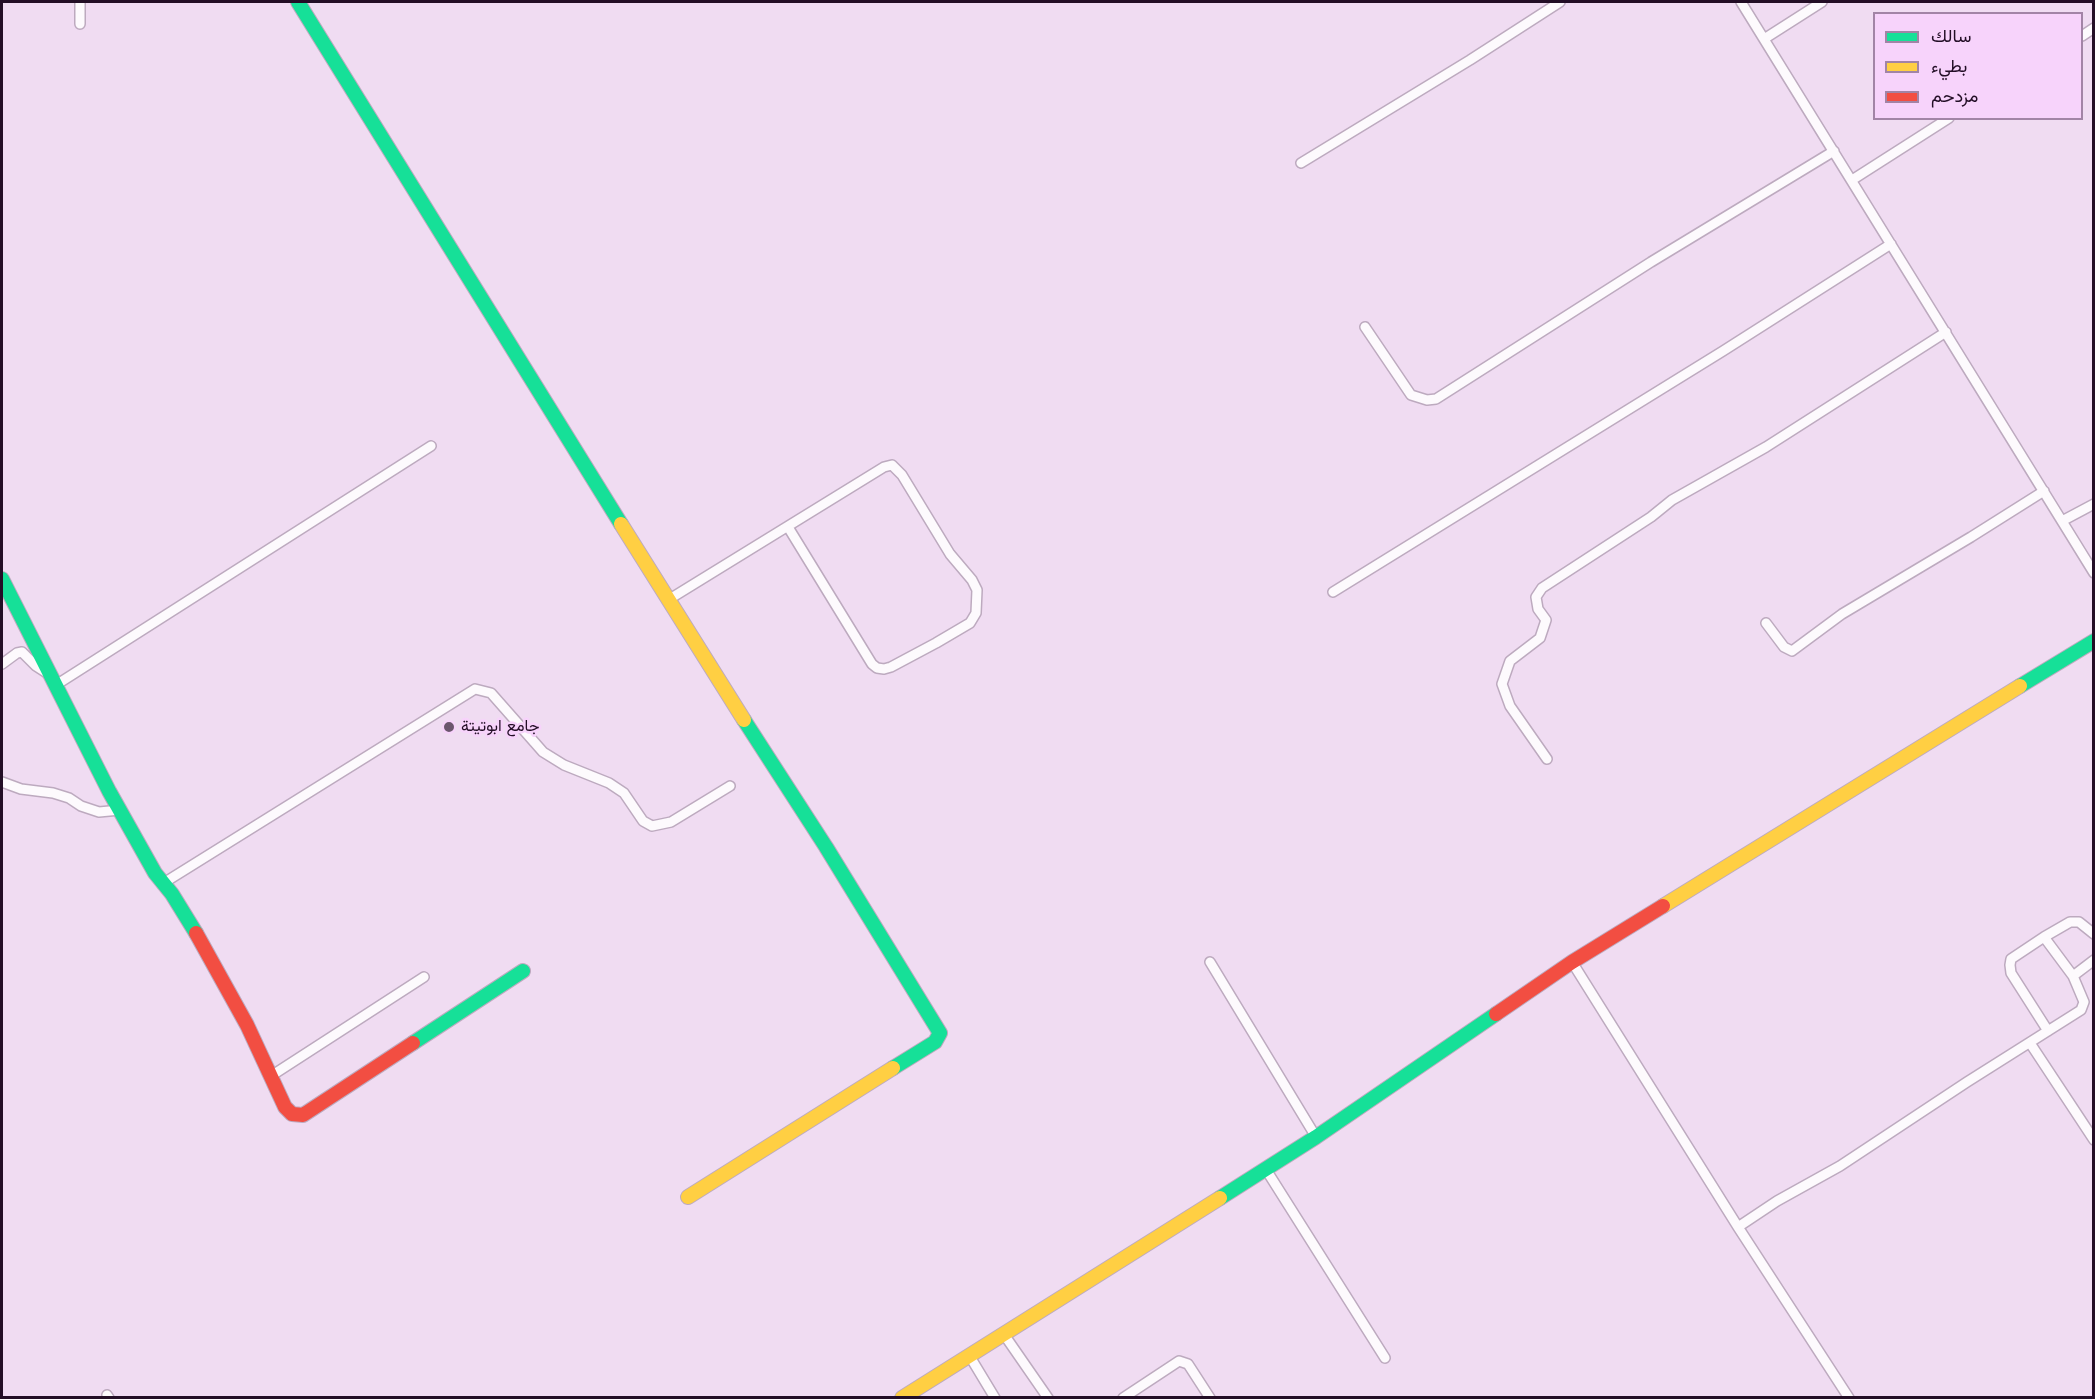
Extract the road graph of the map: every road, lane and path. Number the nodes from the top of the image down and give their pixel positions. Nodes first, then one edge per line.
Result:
1 (80, 2) edge
2 (298, 2) edge
3 (1560, 2) edge
4 (1741, 2) edge
5 (1822, 2) edge
6 (80, 24) dead end
7 (1764, 39) junction
8 (1946, 120) edge
9 (1834, 151) junction
10 (1301, 163) dead end
11 (1852, 180) junction
12 (1892, 244) junction
13 (1365, 327) dead end
14 (1946, 332) junction
15 (431, 446) dead end
16 (2044, 492) junction
17 (2094, 504) edge
18 (2062, 521) junction
19 (788, 527) junction
20 (2094, 573) edge
21 (2, 579) edge
22 (1332, 592) dead end
23 (668, 600) junction
24 (1766, 623) dead end
25 (2094, 640) edge
26 (2, 664) edge
27 (53, 680) junction
28 (1547, 759) dead end
29 (2, 782) edge
30 (730, 786) dead end
31 (120, 810) junction
32 (162, 884) junction
33 (2094, 934) edge
34 (2044, 938) junction
35 (2094, 960) edge
36 (1210, 962) dead end
37 (1572, 962) junction
38 (523, 971) dead end
39 (424, 976) dead end
40 (2073, 976) junction
41 (2048, 1031) junction
42 (2030, 1043) junction
43 (271, 1076) junction
44 (1316, 1137) junction
45 (2094, 1140) edge
46 (1265, 1168) junction
47 (688, 1197) dead end
48 (1737, 1227) junction
49 (1003, 1333) junction
50 (969, 1355) junction
51 (1385, 1358) dead end
52 (902, 1398) edge
53 (995, 1398) edge
54 (1048, 1398) edge
55 (1123, 1398) edge
56 (1210, 1398) edge
57 (1849, 1398) edge

1 - 6 street
2 - 23 street
3 - 10 street
4 - 7 street
5 - 7 street
7 - 9 street
8 - 11 street
9 - 11 street
9 - 13 street
11 - 12 street
12 - 14 street
12 - 22 street
14 - 16 street
14 - 28 street
15 - 27 street
16 - 18 street
16 - 24 street
17 - 18 street
18 - 20 street
19 - 19 street
19 - 23 street
21 - 27 street
23 - 47 street
25 - 37 street
26 - 27 street
27 - 31 street
29 - 31 street
30 - 32 street
31 - 32 street
32 - 43 street
33 - 34 street
34 - 40 street
34 - 41 street
35 - 40 street
36 - 44 street
37 - 44 street
37 - 48 street
38 - 43 street
39 - 43 street
40 - 41 street
41 - 42 street
42 - 45 street
42 - 48 street
44 - 46 street
46 - 49 street
46 - 51 street
48 - 57 street
49 - 50 street
49 - 54 street
50 - 52 street
50 - 53 street
55 - 56 street

